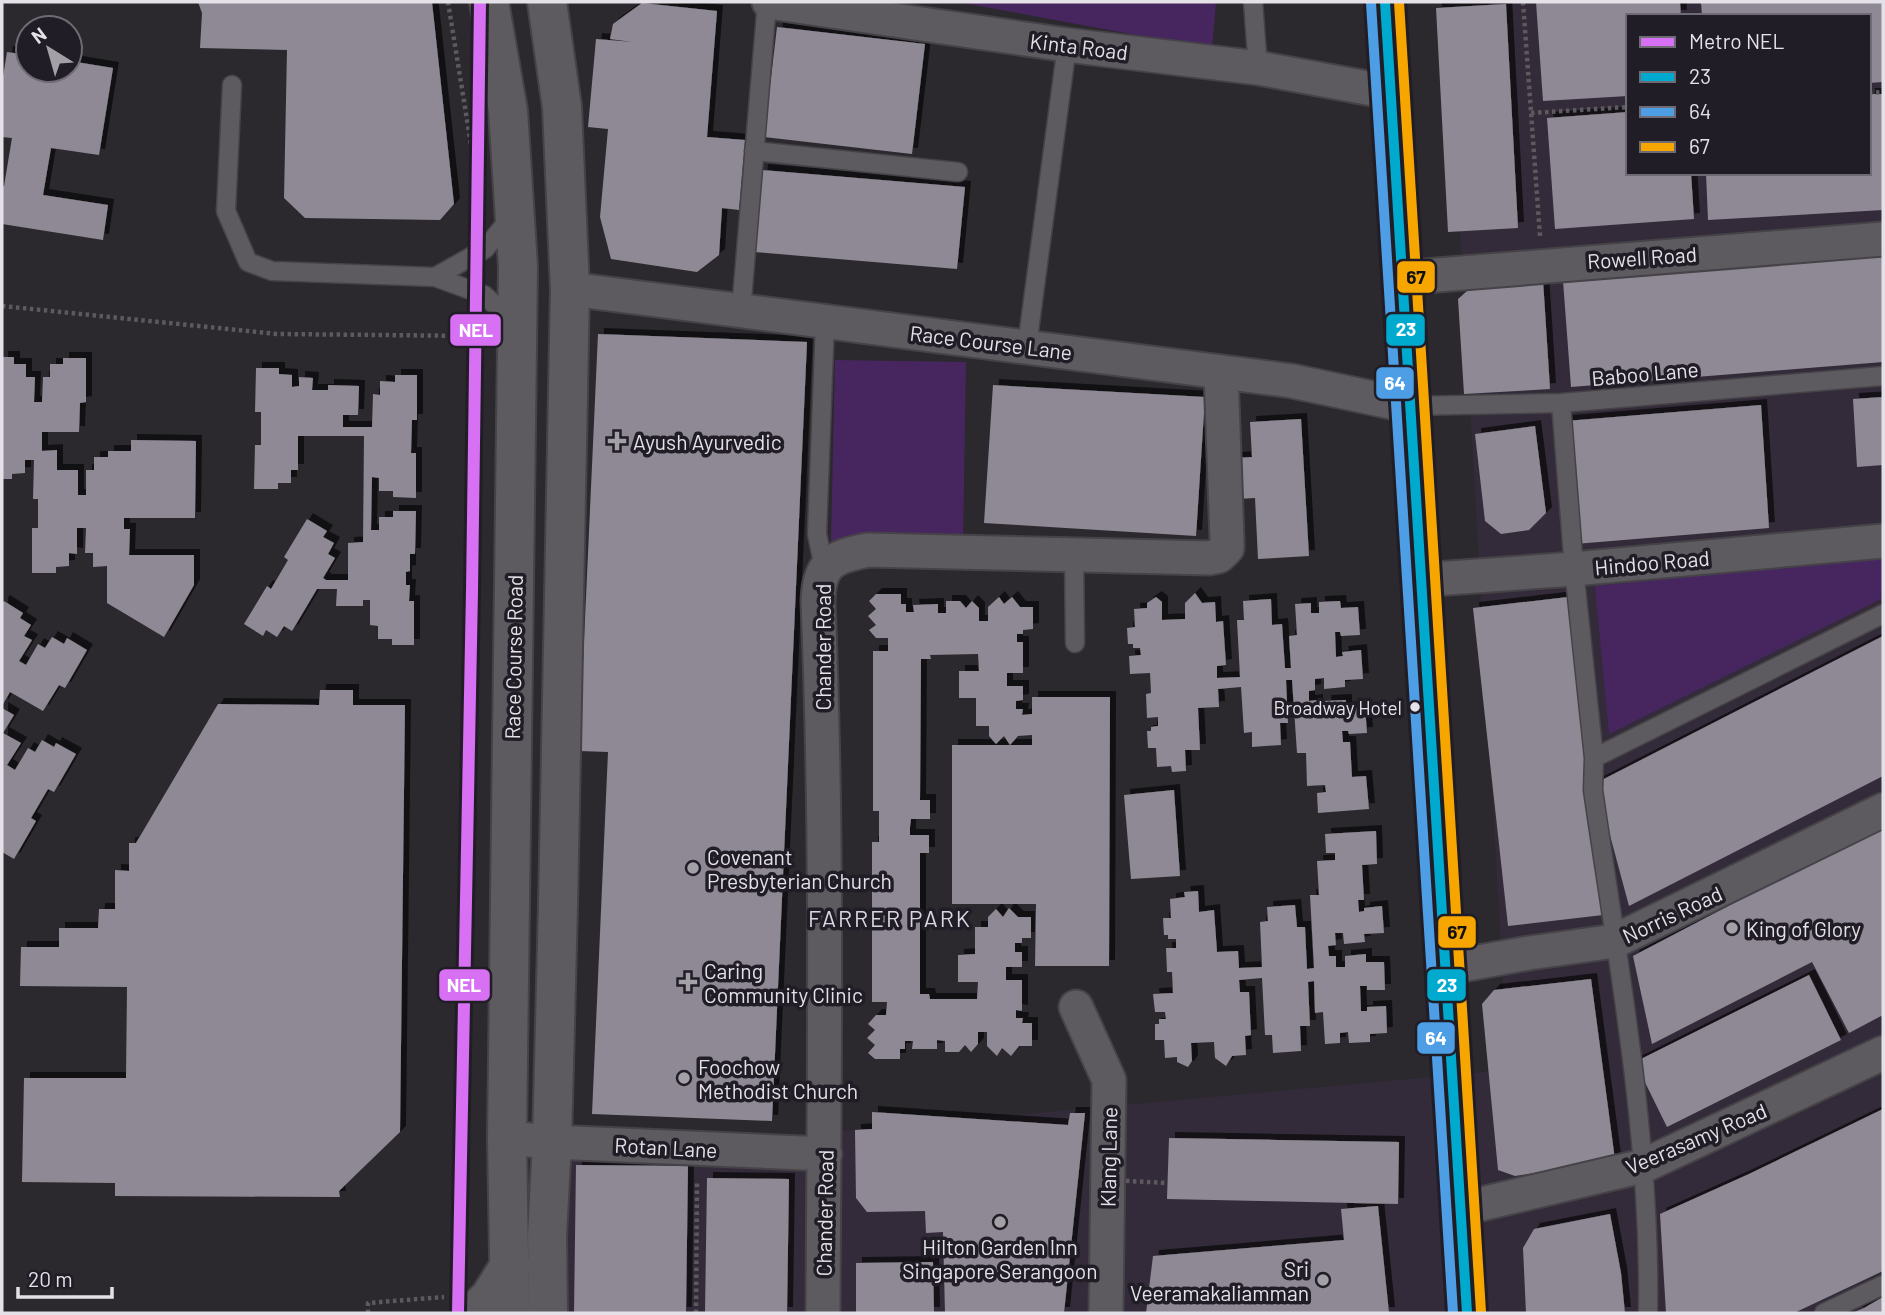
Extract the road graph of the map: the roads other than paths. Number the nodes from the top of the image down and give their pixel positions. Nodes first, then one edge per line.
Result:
1 (489, 2) edge
2 (547, 2) edge
3 (768, 2) edge
4 (1253, 2) edge
5 (1385, 2) edge
6 (1068, 45) junction
7 (1258, 68) junction
8 (232, 85) dead end
9 (1389, 92) junction
10 (754, 151) junction
11 (958, 172) dead end
12 (515, 212) junction
13 (1883, 239) edge
14 (435, 277) junction
15 (1400, 278) junction
16 (570, 289) junction
17 (741, 311) junction
18 (825, 321) junction
19 (517, 325) junction
20 (1027, 346) junction
21 (1220, 372) junction
22 (1883, 376) edge
23 (1560, 403) junction
24 (1410, 406) junction
25 (1883, 541) edge
26 (1074, 555) junction
27 (824, 568) junction
28 (1574, 569) junction
29 (1420, 580) junction
30 (1883, 614) edge
31 (1074, 643) dead end
32 (1594, 758) junction
33 (1883, 810) edge
34 (1615, 941) junction
35 (1445, 968) junction
36 (1076, 1007) dead end
37 (1883, 1053) edge
38 (507, 1138) junction
39 (552, 1142) junction
40 (825, 1154) junction
41 (1643, 1166) junction
42 (1460, 1209) junction
43 (510, 1265) junction
44 (1883, 1285) edge
45 (463, 1302) edge
46 (545, 1304) edge
47 (510, 1313) edge
48 (823, 1313) edge
49 (1106, 1313) edge
50 (1467, 1313) edge
51 (1648, 1313) edge
52 (1825, 1313) edge

1 - 12 street, Race Course Road
2 - 16 street
3 - 6 street, Kinta Road
3 - 10 lane
4 - 7 lane
5 - 9 main road
6 - 7 street, Kinta Road
6 - 20 lane
7 - 9 street, Kinta Road
8 - 14 lane
9 - 15 main road
10 - 11 lane
10 - 17 lane
12 - 14 lane
12 - 19 street, Race Course Road
13 - 15 street, Rowell Road
14 - 19 lane
15 - 24 main road
16 - 17 street, Race Course Lane
16 - 39 street
17 - 18 street, Race Course Lane
18 - 20 street, Race Course Lane
18 - 27 lane
19 - 38 street, Race Course Road
20 - 21 street, Race Course Lane
21 - 24 street, Race Course Lane
21 - 26 street, Chander Road
22 - 23 lane, Baboo Lane
23 - 24 lane, Baboo Lane
23 - 28 lane
24 - 29 main road
25 - 28 street, Hindoo Road
26 - 27 street, Chander Road
26 - 31 lane
27 - 40 street, Chander Road
28 - 29 street, Hindoo Road
28 - 32 lane
29 - 35 main road
30 - 32 lane
32 - 34 lane
33 - 34 street, Norris Road
34 - 35 street, Norris Road
34 - 41 lane
35 - 42 main road
36 - 49 street, Klang Lane
37 - 41 street, Veerasamy Road
38 - 39 street, Rotan Lane
38 - 43 street, Race Course Road
39 - 40 street, Rotan Lane
39 - 46 street
40 - 48 street, Chander Road
41 - 42 street, Veerasamy Road
41 - 51 lane
42 - 50 main road
43 - 45 street
43 - 47 street, Race Course Road
44 - 52 lane

